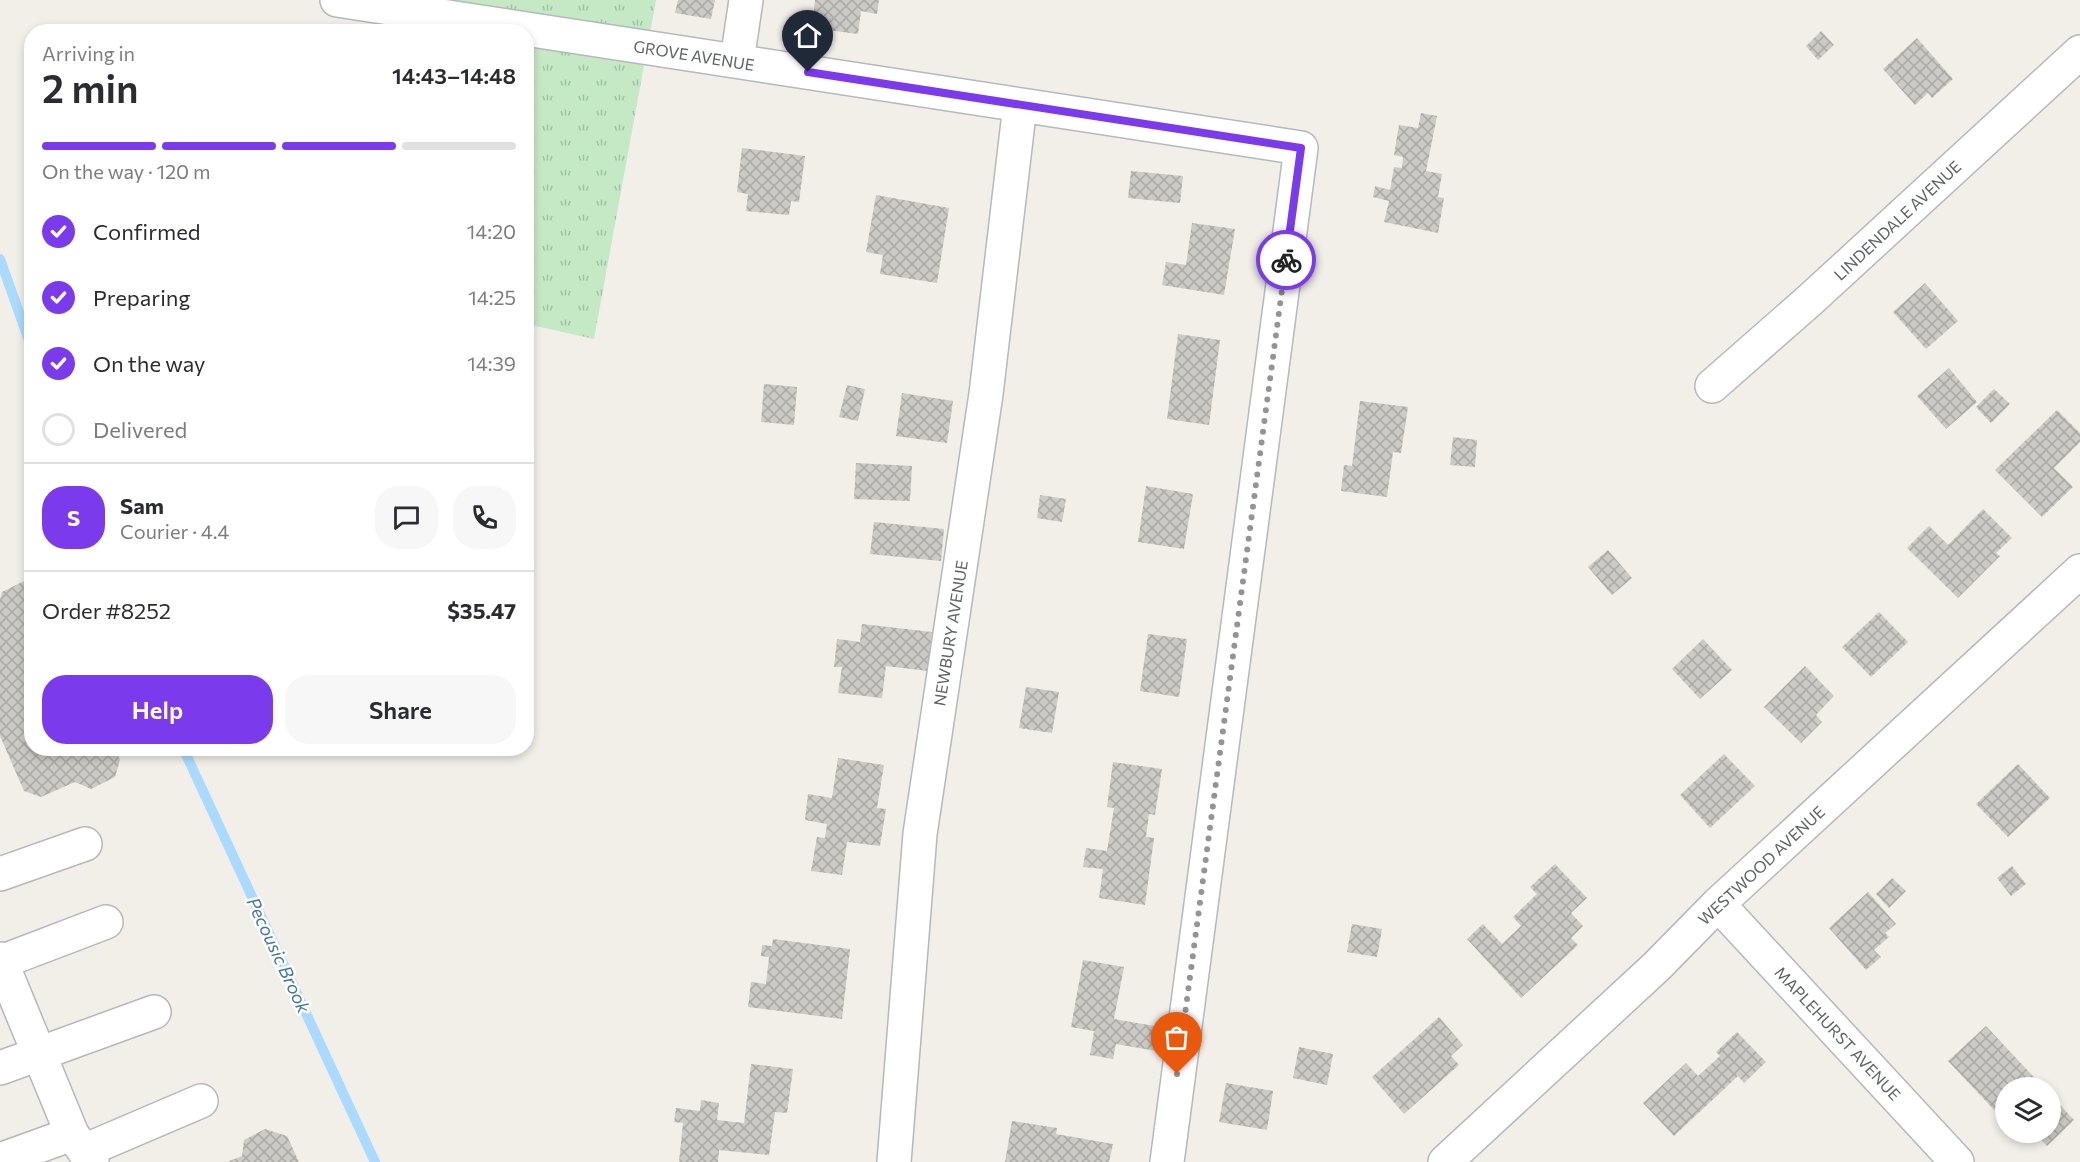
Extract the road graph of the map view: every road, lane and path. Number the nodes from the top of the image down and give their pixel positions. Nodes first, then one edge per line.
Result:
1 (337, 0) edge
2 (746, 0) edge
3 (494, 24) edge
4 (534, 30) edge
5 (2080, 52) edge
6 (737, 61) junction
7 (1020, 105) junction
8 (1712, 386) dead end
9 (2080, 571) edge
10 (85, 844) dead end
11 (0, 874) edge
12 (1718, 904) junction
13 (106, 922) dead end
14 (0, 960) edge
15 (154, 1012) dead end
16 (39, 1053) junction
17 (0, 1068) edge
18 (201, 1101) dead end
19 (83, 1149) edge
20 (0, 1160) edge
21 (894, 1162) edge
22 (1167, 1162) edge
23 (1445, 1162) edge
24 (1957, 1162) edge

1 - 3 street, GROVE AVENUE
2 - 6 street
4 - 6 street, GROVE AVENUE
5 - 8 street, LINDENDALE AVENUE
6 - 7 street, GROVE AVENUE
7 - 21 street, NEWBURY AVENUE
7 - 22 street, GROVE AVENUE
9 - 12 street, WESTWOOD AVENUE
10 - 11 street
12 - 23 street, WESTWOOD AVENUE
12 - 24 street, MAPLEHURST AVENUE
13 - 14 street
14 - 16 street
15 - 16 street
16 - 17 street
16 - 19 street
18 - 19 street
19 - 20 street

